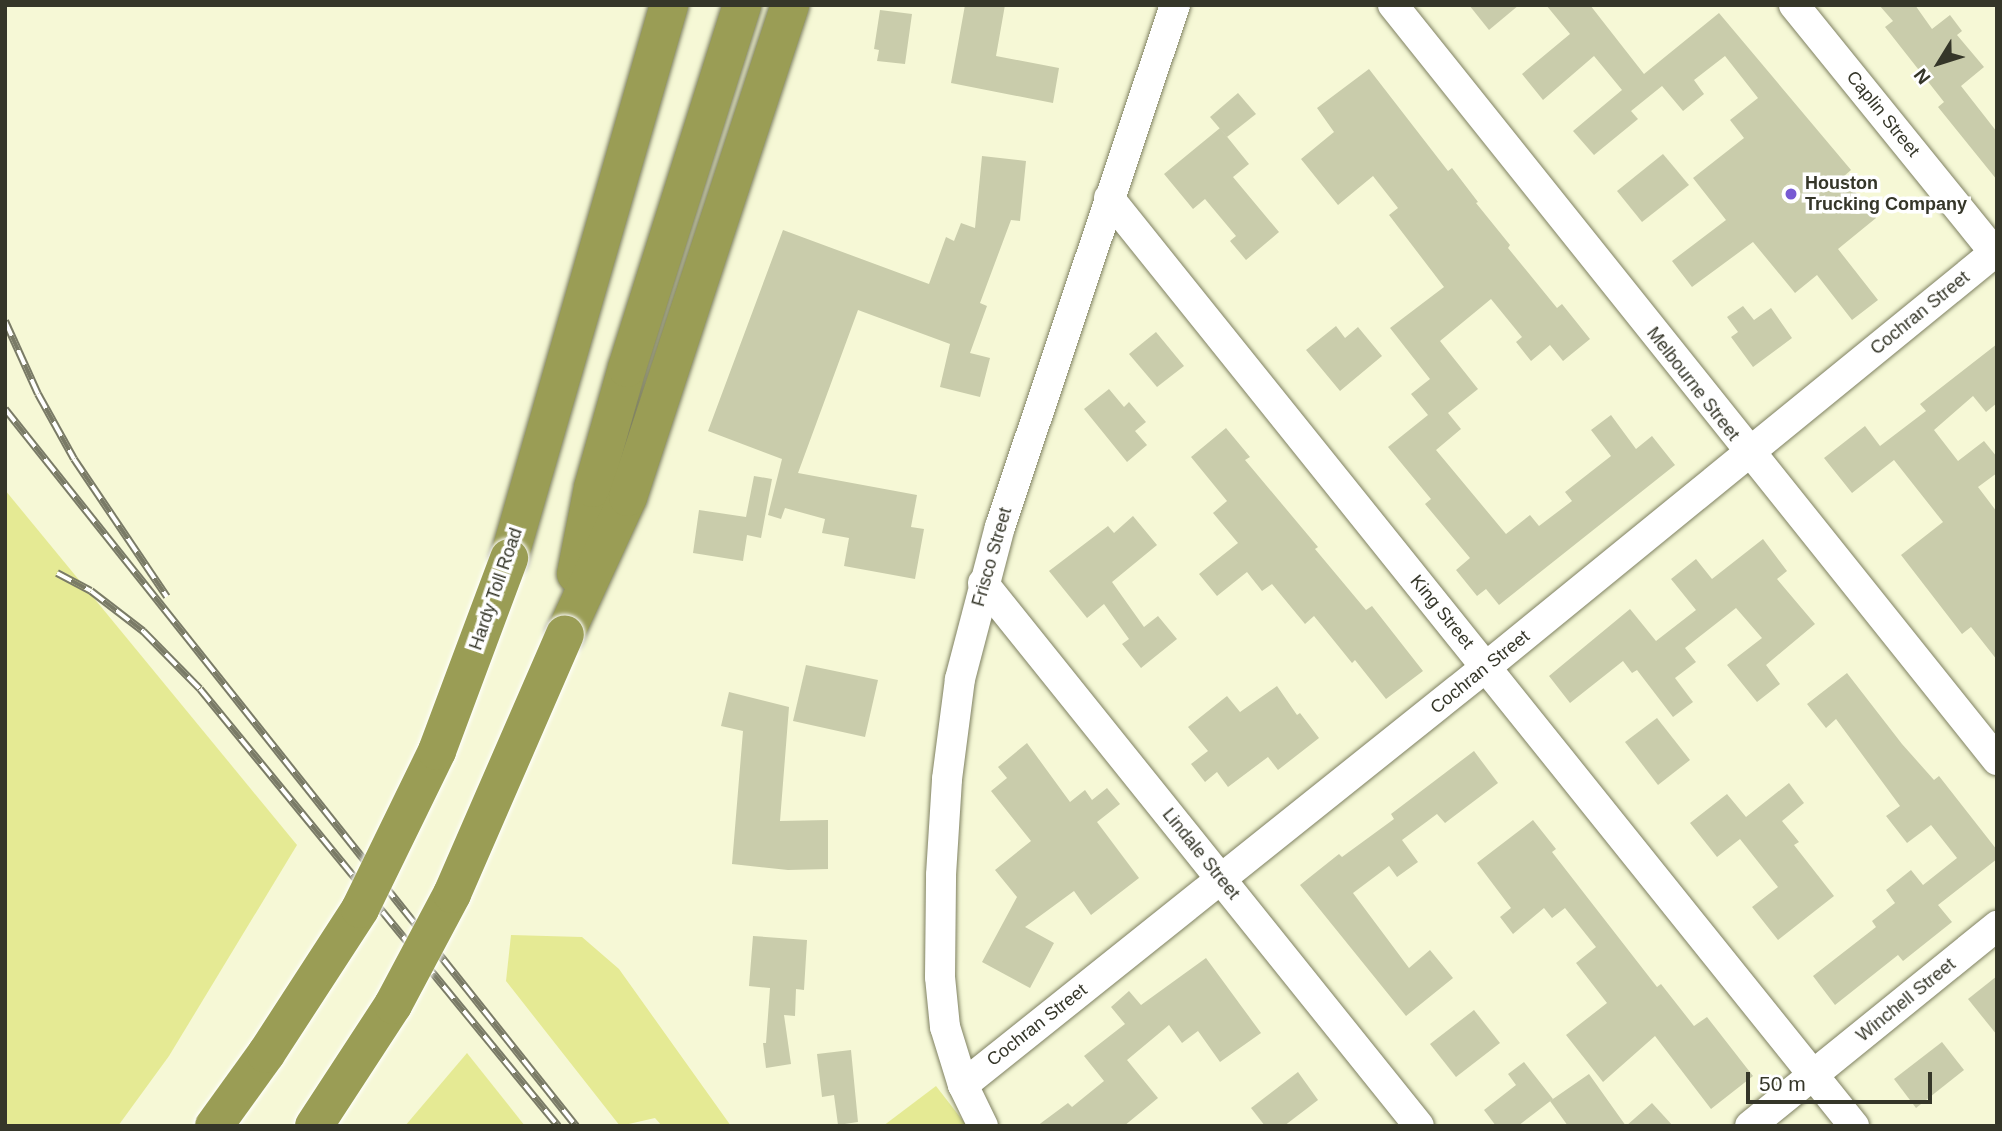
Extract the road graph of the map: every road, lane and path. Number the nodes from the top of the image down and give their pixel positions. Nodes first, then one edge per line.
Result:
1 (669, 5) edge
2 (742, 5) edge
3 (790, 5) edge
4 (1175, 5) edge
5 (1393, 5) edge
6 (1794, 5) edge
7 (1109, 198) junction
8 (1992, 243) edge
9 (1749, 454) junction
10 (983, 583) junction
11 (565, 634) junction
12 (1486, 667) junction
13 (1997, 760) edge
14 (1221, 879) junction
15 (1997, 926) edge
16 (1814, 1075) junction
17 (962, 1085) junction
18 (214, 1126) edge
19 (314, 1126) edge
20 (983, 1126) edge
21 (1419, 1126) edge
22 (1749, 1126) edge
23 (1854, 1126) edge

1 - 18 highway, Hardy Toll Road, bridge
2 - 11 highway
3 - 11 highway
4 - 7 street, Frisco Street
5 - 9 street, Melbourne Street
6 - 8 street, Caplin Street
7 - 10 street, Frisco Street
7 - 12 street, King Street
8 - 9 street, Cochran Street
9 - 12 street, Cochran Street
9 - 13 street, Melbourne Street
10 - 14 street, Lindale Street
10 - 17 street, Frisco Street
11 - 19 highway, bridge
12 - 14 street, Cochran Street
12 - 16 street, King Street
14 - 17 street, Cochran Street
14 - 21 street, Lindale Street
15 - 16 street, Winchell Street
16 - 22 street, Winchell Street
16 - 23 street, King Street
17 - 20 street, Frisco Street

